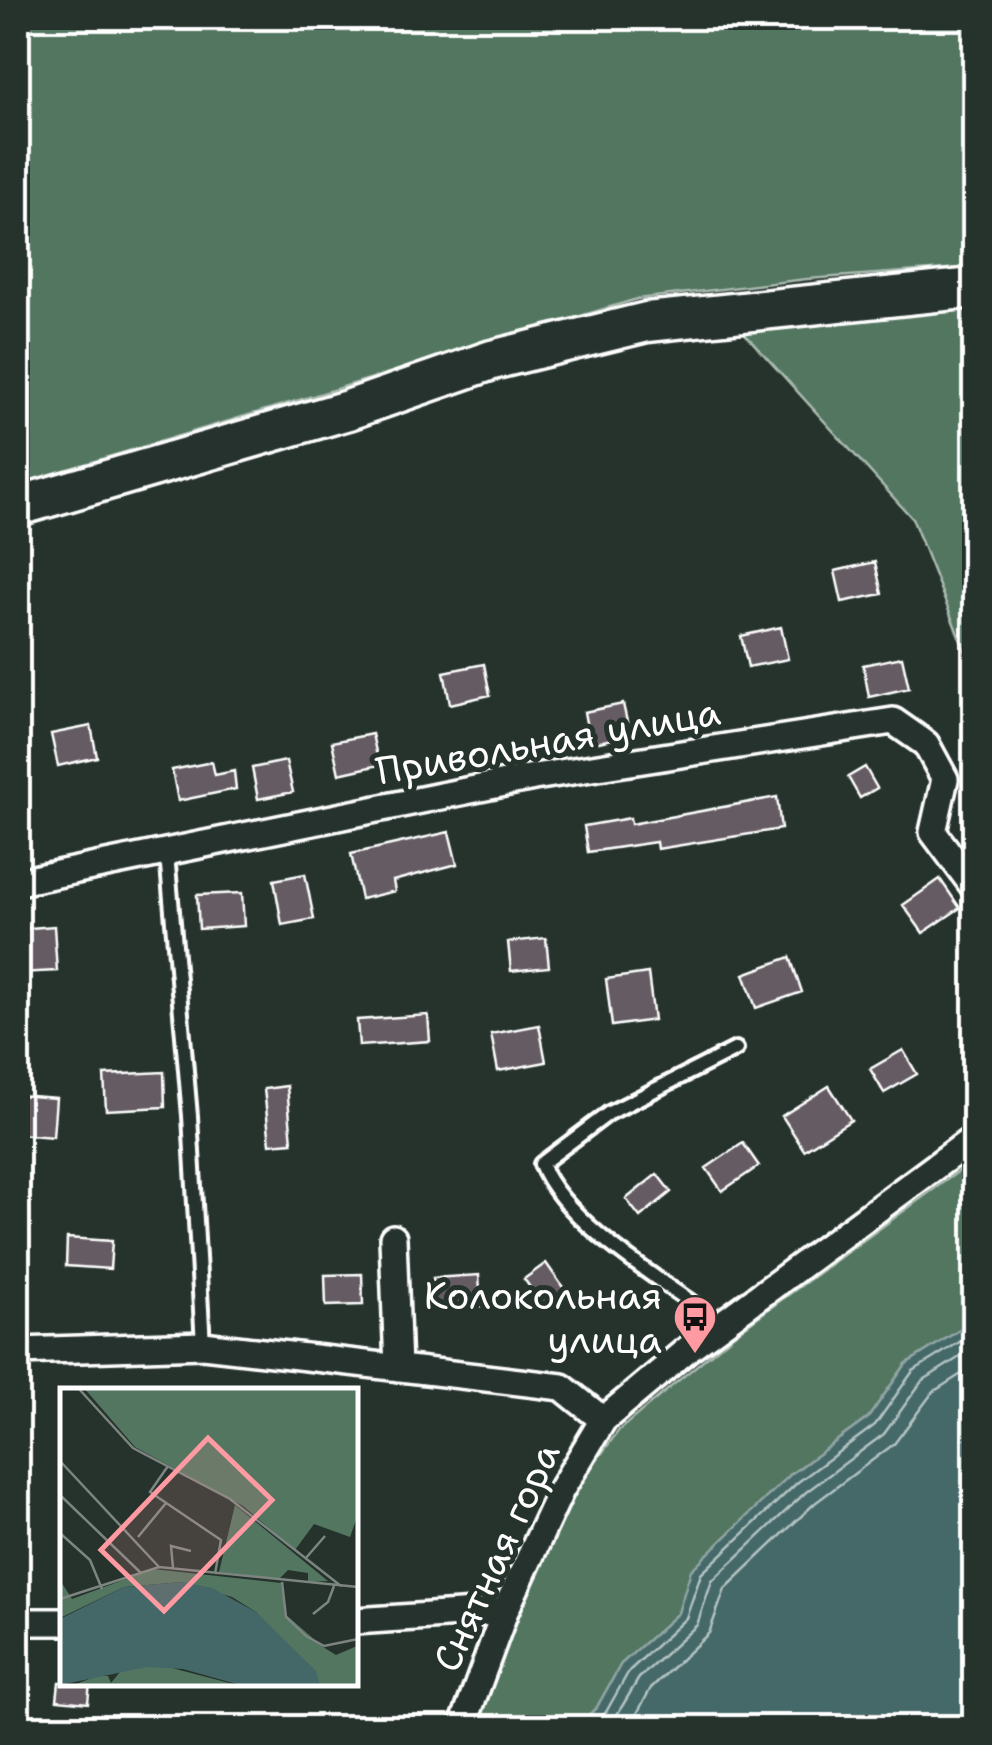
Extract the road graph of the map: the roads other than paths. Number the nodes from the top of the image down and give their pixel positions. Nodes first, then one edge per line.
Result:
1 (974, 288) edge
2 (18, 506) edge
3 (167, 854) junction
4 (18, 882) edge
5 (974, 886) edge
6 (736, 1049) dead end
7 (974, 1138) edge
8 (392, 1238) dead end
9 (722, 1324) junction
10 (203, 1345) junction
11 (28, 1351) edge
12 (398, 1368) junction
13 (603, 1420) junction
14 (505, 1611) junction
15 (358, 1621) edge
16 (18, 1622) edge
17 (60, 1622) edge
18 (462, 1728) edge

1 - 2 street
3 - 4 street, Привольная улица
3 - 5 street, Привольная улица
3 - 10 lane
6 - 9 lane
7 - 9 street
8 - 12 street
9 - 13 street
10 - 11 street
10 - 12 street
12 - 13 street
13 - 14 street, Снятная гора
14 - 15 street
14 - 18 street, Снятная гора
16 - 17 street

